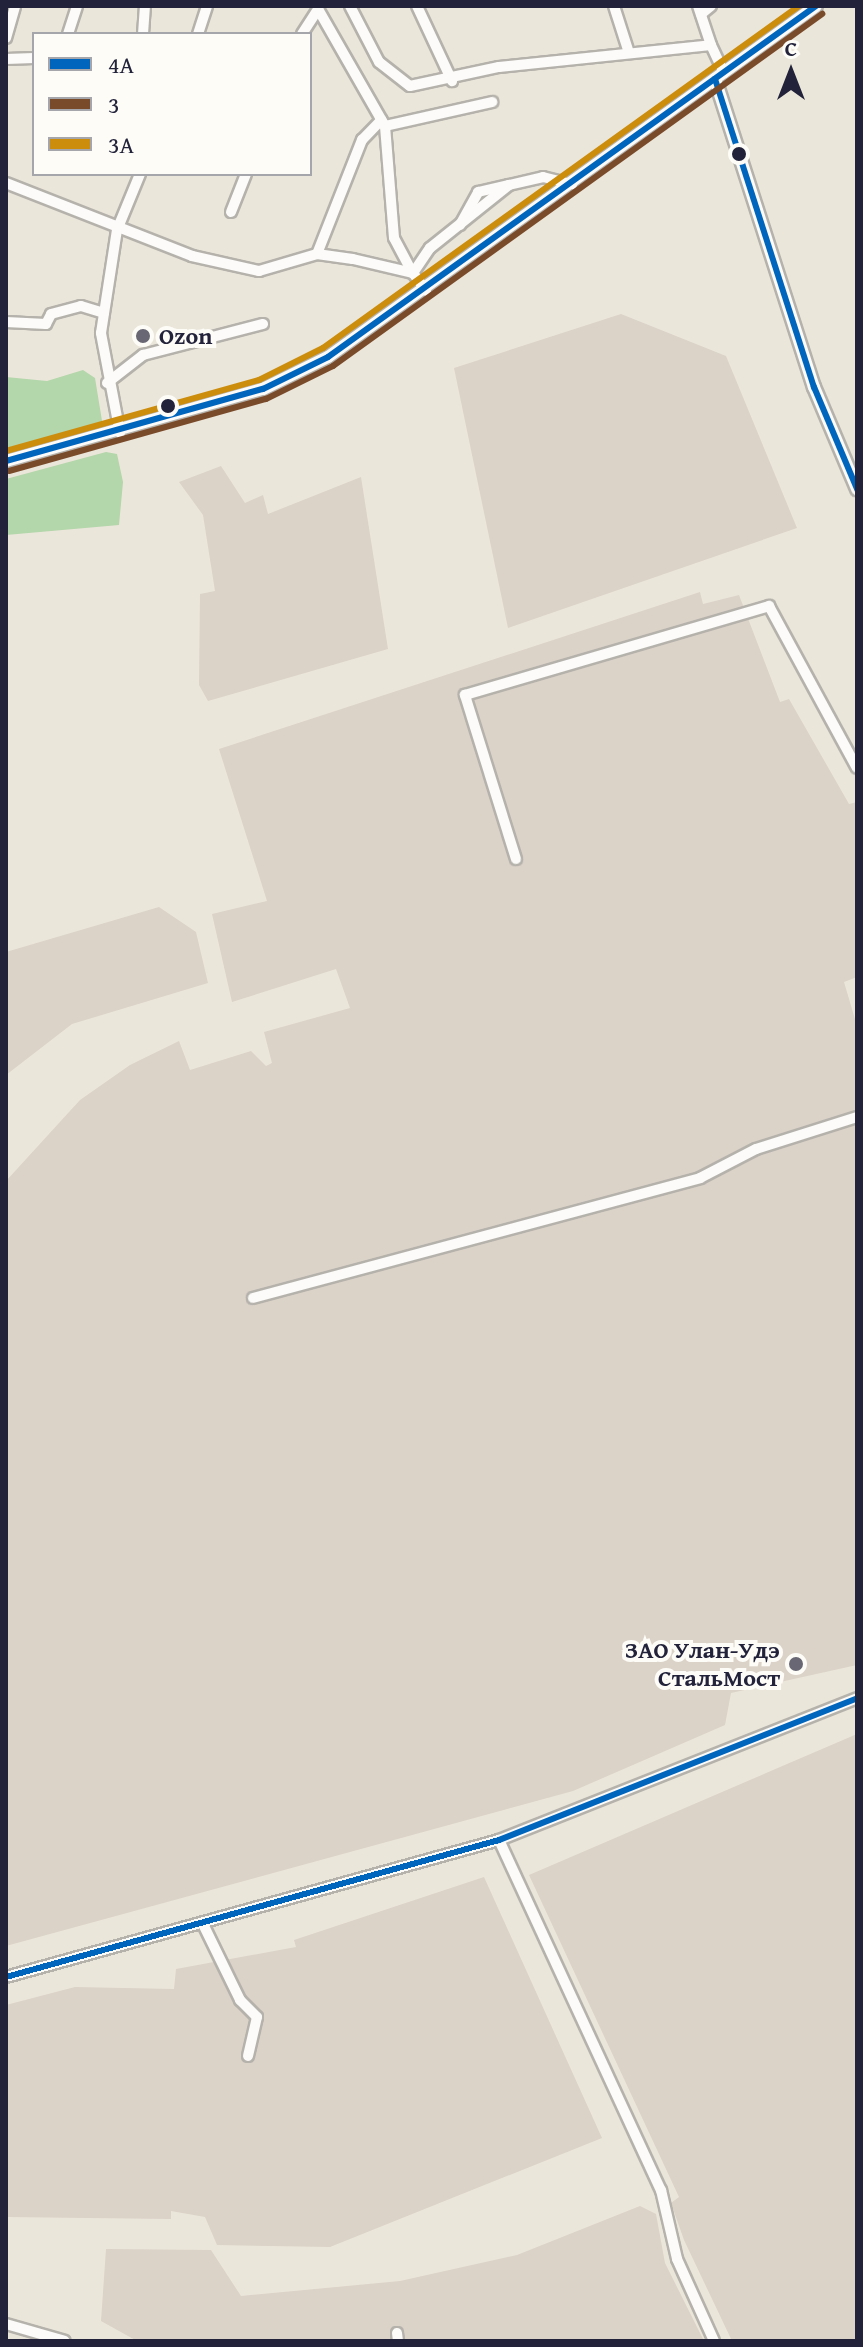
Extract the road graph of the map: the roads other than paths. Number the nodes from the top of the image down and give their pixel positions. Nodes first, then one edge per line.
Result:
1 (15, 6) edge
2 (77, 6) edge
3 (145, 6) edge
4 (207, 6) edge
5 (350, 6) edge
6 (417, 6) edge
7 (614, 6) edge
8 (711, 6) edge
9 (816, 6) edge
10 (699, 10) edge
11 (69, 32) edge
12 (143, 32) edge
13 (199, 32) edge
14 (303, 32) edge
15 (6, 38) edge
16 (711, 45) junction
17 (628, 50) junction
18 (32, 58) edge
19 (6, 59) edge
20 (719, 76) junction
21 (452, 81) junction
22 (492, 102) dead end
23 (383, 123) junction
24 (139, 176) edge
25 (245, 176) edge
26 (6, 183) edge
27 (572, 184) junction
28 (509, 185) junction
29 (231, 212) dead end
30 (459, 227) junction
31 (117, 230) junction
32 (317, 254) junction
33 (413, 273) junction
34 (426, 291) junction
35 (104, 313) junction
36 (6, 322) edge
37 (263, 324) dead end
38 (107, 383) junction
39 (120, 433) junction
40 (6, 461) edge
41 (857, 489) edge
42 (857, 768) edge
43 (516, 859) dead end
44 (857, 1117) edge
45 (253, 1298) dead end
46 (857, 1698) edge
47 (499, 1840) junction
48 (203, 1924) junction
49 (6, 1977) edge
50 (248, 2056) dead end
51 (6, 2324) edge
52 (65, 2341) edge
53 (714, 2341) edge

1 - 15 street
2 - 11 street
3 - 12 street
4 - 13 street
5 - 21 street
6 - 21 street
7 - 17 street
8 - 10 street
9 - 20 main road
10 - 16 street
14 - 23 street
16 - 17 street
16 - 20 street
17 - 21 street
18 - 19 street
20 - 27 main road
20 - 41 main road
22 - 23 street
23 - 32 street
23 - 33 street
24 - 31 street
25 - 29 street
26 - 31 street
27 - 28 street
27 - 34 main road
28 - 30 street
28 - 30 street
30 - 33 street
31 - 32 street
31 - 35 street
32 - 33 street
33 - 34 street
34 - 39 main road
35 - 36 street
35 - 38 street
37 - 38 street
38 - 39 street
39 - 40 main road
42 - 43 street
44 - 45 street
46 - 47 street
47 - 48 street
47 - 53 street
48 - 49 street
48 - 50 street
51 - 52 street

